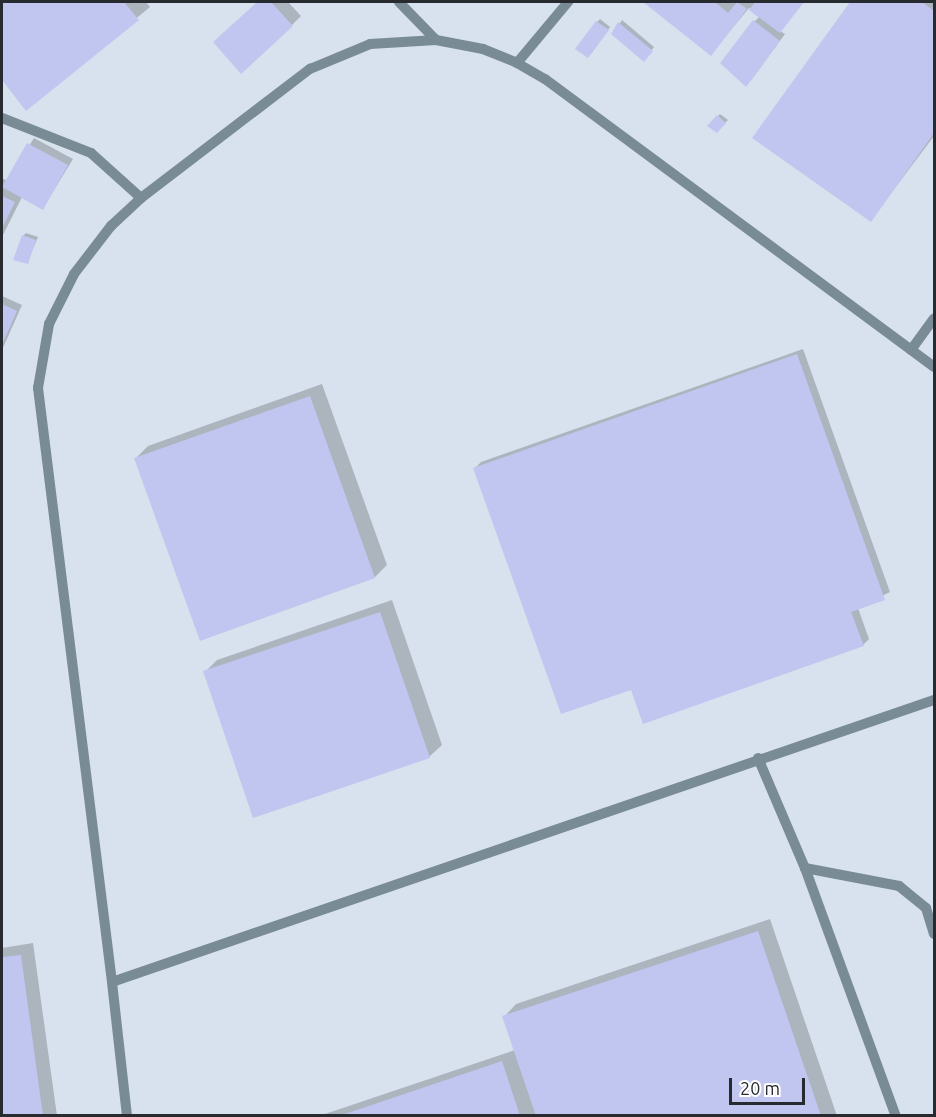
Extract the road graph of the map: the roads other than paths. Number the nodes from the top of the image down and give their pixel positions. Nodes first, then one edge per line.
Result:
1 (399, 2) edge
2 (568, 2) edge
3 (436, 40) junction
4 (517, 63) junction
5 (2, 118) edge
6 (141, 198) junction
7 (934, 318) edge
8 (911, 350) junction
9 (934, 367) edge
10 (934, 700) edge
11 (758, 758) junction
12 (805, 868) junction
13 (934, 934) edge
14 (112, 982) junction
15 (127, 1116) edge
16 (896, 1116) edge

1 - 3 lane
2 - 4 lane
3 - 4 lane
3 - 6 lane
4 - 8 lane
5 - 6 lane
6 - 14 lane
7 - 8 lane
8 - 9 lane
10 - 11 lane
11 - 12 lane
11 - 14 lane
12 - 13 lane
12 - 16 lane
14 - 15 lane

